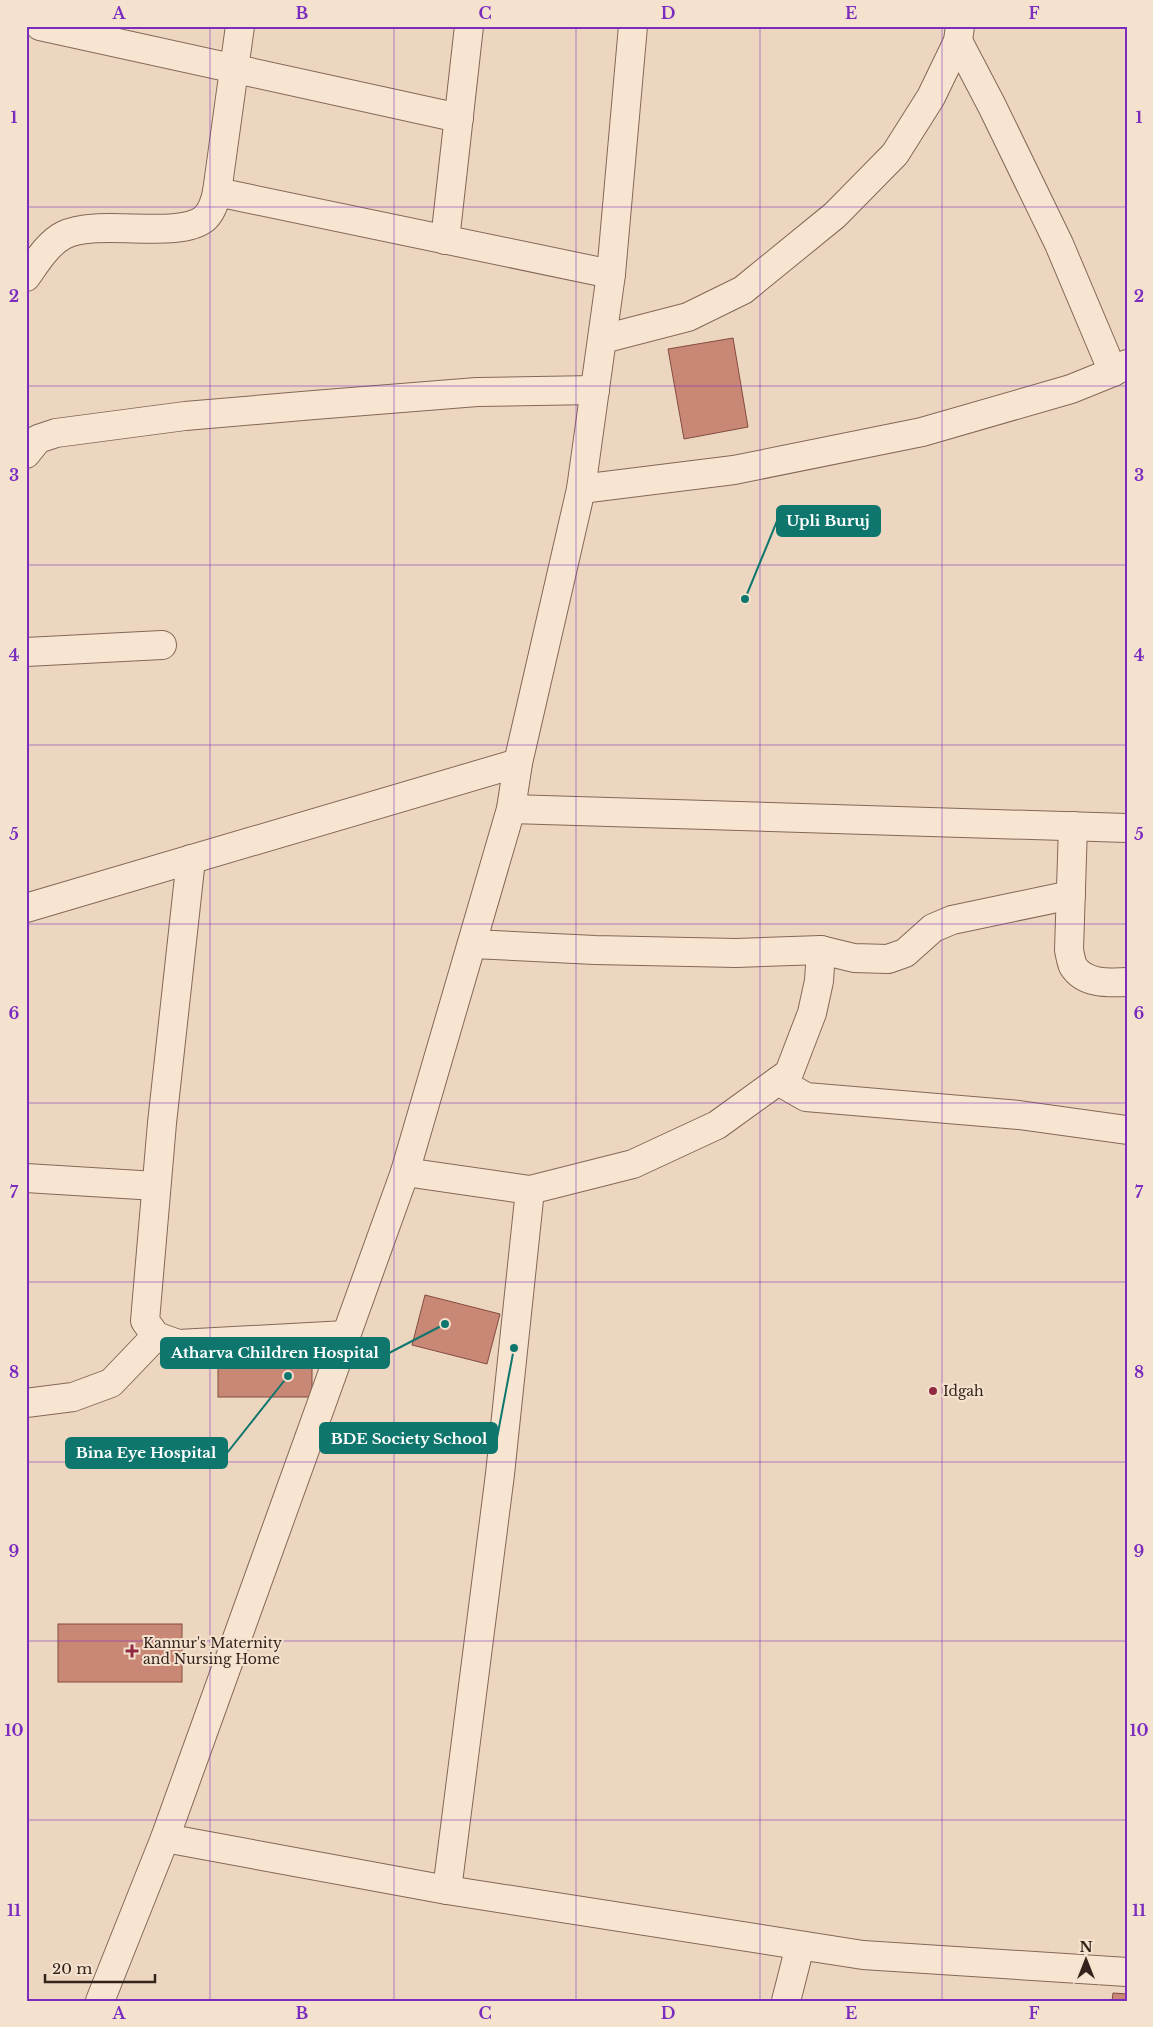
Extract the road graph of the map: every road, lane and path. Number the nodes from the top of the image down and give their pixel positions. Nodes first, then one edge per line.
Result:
1 (40, 26) edge
2 (240, 26) edge
3 (469, 26) edge
4 (633, 26) edge
5 (959, 34) edge
6 (234, 69) junction
7 (459, 118) junction
8 (217, 192) junction
9 (445, 240) junction
10 (611, 274) junction
11 (26, 277) edge
12 (603, 339) junction
13 (1120, 368) edge
14 (595, 390) junction
15 (26, 454) edge
16 (581, 489) junction
17 (162, 645) dead end
18 (26, 652) edge
19 (518, 764) junction
20 (511, 809) junction
21 (1074, 826) junction
22 (1127, 828) edge
23 (191, 859) junction
24 (1070, 895) junction
25 (26, 908) edge
26 (472, 944) junction
27 (821, 950) junction
28 (1127, 982) edge
29 (778, 1082) junction
30 (1127, 1130) edge
31 (405, 1172) junction
32 (26, 1178) edge
33 (156, 1186) junction
34 (530, 1190) junction
35 (346, 1334) junction
36 (156, 1336) junction
37 (26, 1403) edge
38 (165, 1838) junction
39 (447, 1890) junction
40 (800, 1946) junction
41 (1127, 1972) edge
42 (100, 2001) edge
43 (786, 2001) edge

1 - 6 street
2 - 6 street
3 - 7 street
4 - 10 street
5 - 12 street
5 - 13 street
6 - 7 street
6 - 8 street
7 - 9 street
8 - 9 street
8 - 11 street
9 - 10 street
10 - 12 street
12 - 14 street
13 - 16 street
14 - 15 street
14 - 16 street
16 - 19 street
17 - 18 street
19 - 20 street
19 - 23 street
20 - 21 street
20 - 26 street
21 - 22 street
21 - 24 street
23 - 25 street
23 - 33 street
24 - 27 street
24 - 28 street
26 - 27 street
26 - 31 street
27 - 29 street
29 - 30 street
29 - 34 street
31 - 34 street
31 - 35 street
32 - 33 street
33 - 36 street
34 - 39 street
35 - 36 street
35 - 38 street
36 - 37 street
38 - 39 street
38 - 42 street
39 - 40 street
40 - 41 street
40 - 43 street

